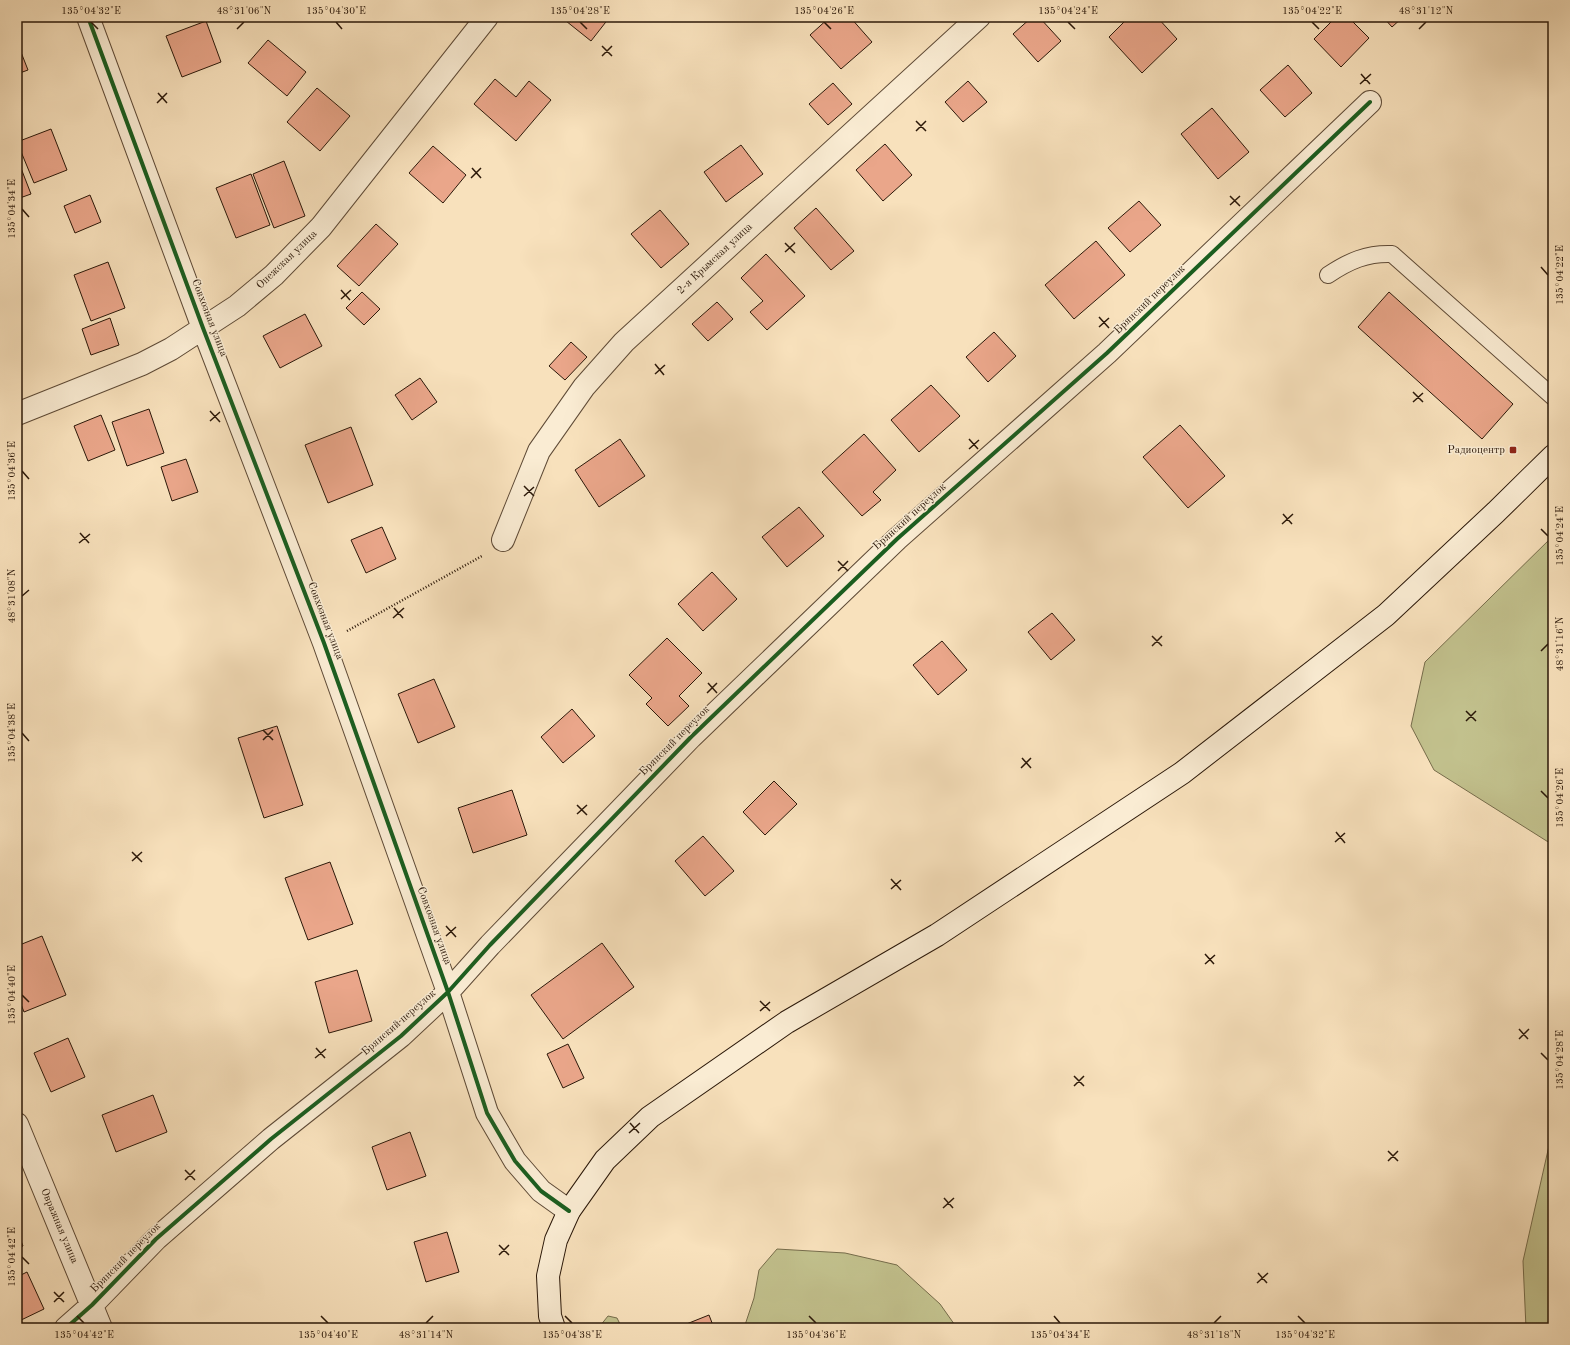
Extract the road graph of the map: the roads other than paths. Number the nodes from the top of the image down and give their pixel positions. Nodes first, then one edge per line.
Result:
1 (88, 17) edge
2 (487, 17) edge
3 (978, 17) edge
4 (1370, 102) dead end
5 (1328, 275) dead end
6 (203, 328) junction
7 (1553, 397) edge
8 (17, 414) edge
9 (1553, 456) edge
10 (503, 540) road end
11 (448, 992) junction
12 (17, 1124) edge
13 (569, 1211) junction
14 (92, 1305) junction
15 (66, 1328) edge
16 (101, 1328) edge
17 (554, 1328) edge

1 - 6 street, Совхозная улица
2 - 6 street, Онежская улица
3 - 10 street, 2-я Крымская улица
4 - 11 street, Брянский переулок
5 - 7 lane
6 - 8 street, Онежская улица
6 - 11 street, Совхозная улица
9 - 13 street
11 - 13 street, Совхозная улица
11 - 14 street, Брянский переулок
12 - 14 street, Овражная улица
13 - 17 street
14 - 15 street, Брянский переулок
14 - 16 street, Овражная улица

